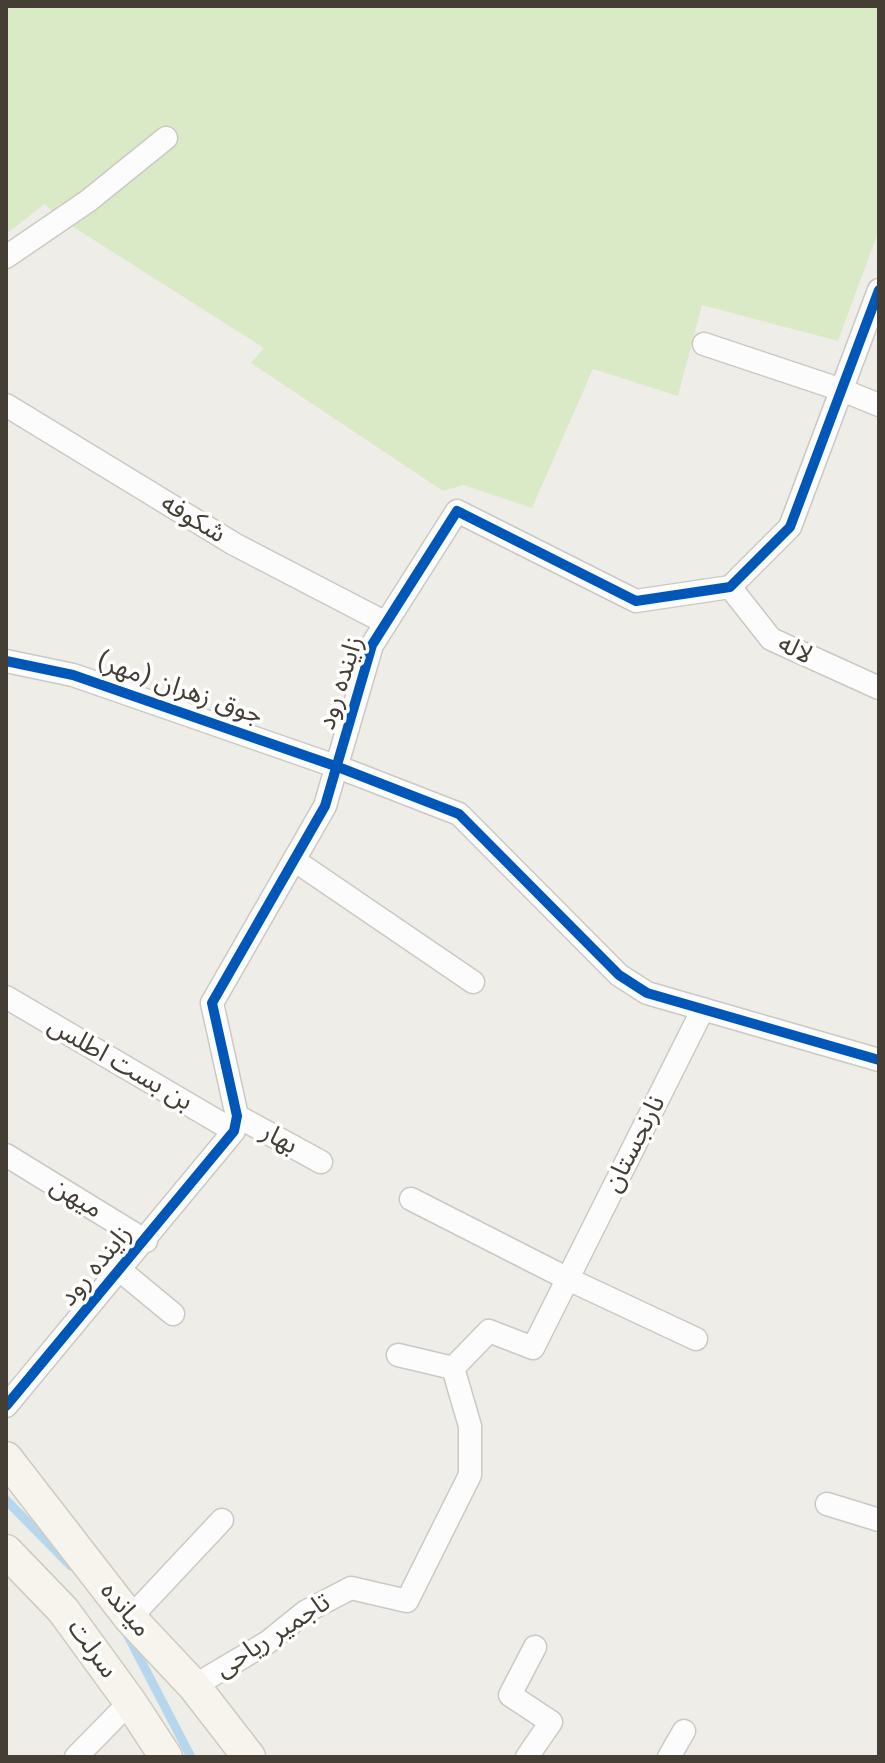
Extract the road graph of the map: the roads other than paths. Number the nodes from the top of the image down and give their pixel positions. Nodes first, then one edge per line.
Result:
1 (166, 138) dead end
2 (6, 257) edge
3 (879, 290) edge
4 (704, 344) dead end
5 (842, 390) junction
6 (6, 405) edge
7 (879, 405) edge
8 (730, 587) junction
9 (386, 623) junction
10 (6, 661) edge
11 (879, 688) edge
12 (338, 767) junction
13 (294, 860) junction
14 (473, 982) dead end
15 (6, 997) edge
16 (703, 1009) junction
17 (879, 1060) edge
18 (236, 1124) junction
19 (6, 1155) edge
20 (321, 1162) dead end
21 (411, 1199) dead end
22 (146, 1241) junction
23 (121, 1271) junction
24 (568, 1279) junction
25 (173, 1314) dead end
26 (696, 1339) dead end
27 (398, 1355) dead end
28 (453, 1368) junction
29 (6, 1406) edge
30 (6, 1458) edge
31 (827, 1504) dead end
32 (222, 1520) dead end
33 (879, 1520) edge
34 (9, 1560) edge
35 (130, 1618) junction
36 (535, 1647) dead end
37 (194, 1686) junction
38 (130, 1702) junction
39 (684, 1731) dead end
40 (76, 1757) edge
41 (166, 1757) edge
42 (249, 1757) edge
43 (527, 1757) edge
44 (669, 1757) edge

1 - 2 street
3 - 5 street
4 - 5 street
5 - 7 street
5 - 8 street
6 - 9 street, شکوفه
8 - 9 street, زاینده رود
8 - 11 street, لاله
9 - 12 street, زاینده رود
10 - 12 street, جوق زهران (مهر)
12 - 13 street, زاینده رود
12 - 16 street, جوق زهران (مهر)
13 - 14 street
13 - 18 street, زاینده رود
15 - 18 street, بن بست اطلس
16 - 17 street, جوق زهران (مهر)
16 - 24 street, نارنجستان
18 - 20 street, بهار
18 - 22 street, زاینده رود
19 - 22 street, میهن
21 - 24 street
22 - 23 street, زاینده رود
23 - 25 street
23 - 29 street, زاینده رود
24 - 26 street
24 - 28 street
27 - 28 street
28 - 37 street, تاجمیر ریاحی
30 - 35 street, میانده
31 - 33 street
32 - 35 street
34 - 38 street, سرلت
35 - 37 street, میانده
36 - 43 street
37 - 42 street, میانده
38 - 40 street
38 - 41 street, سرلت
39 - 44 street

